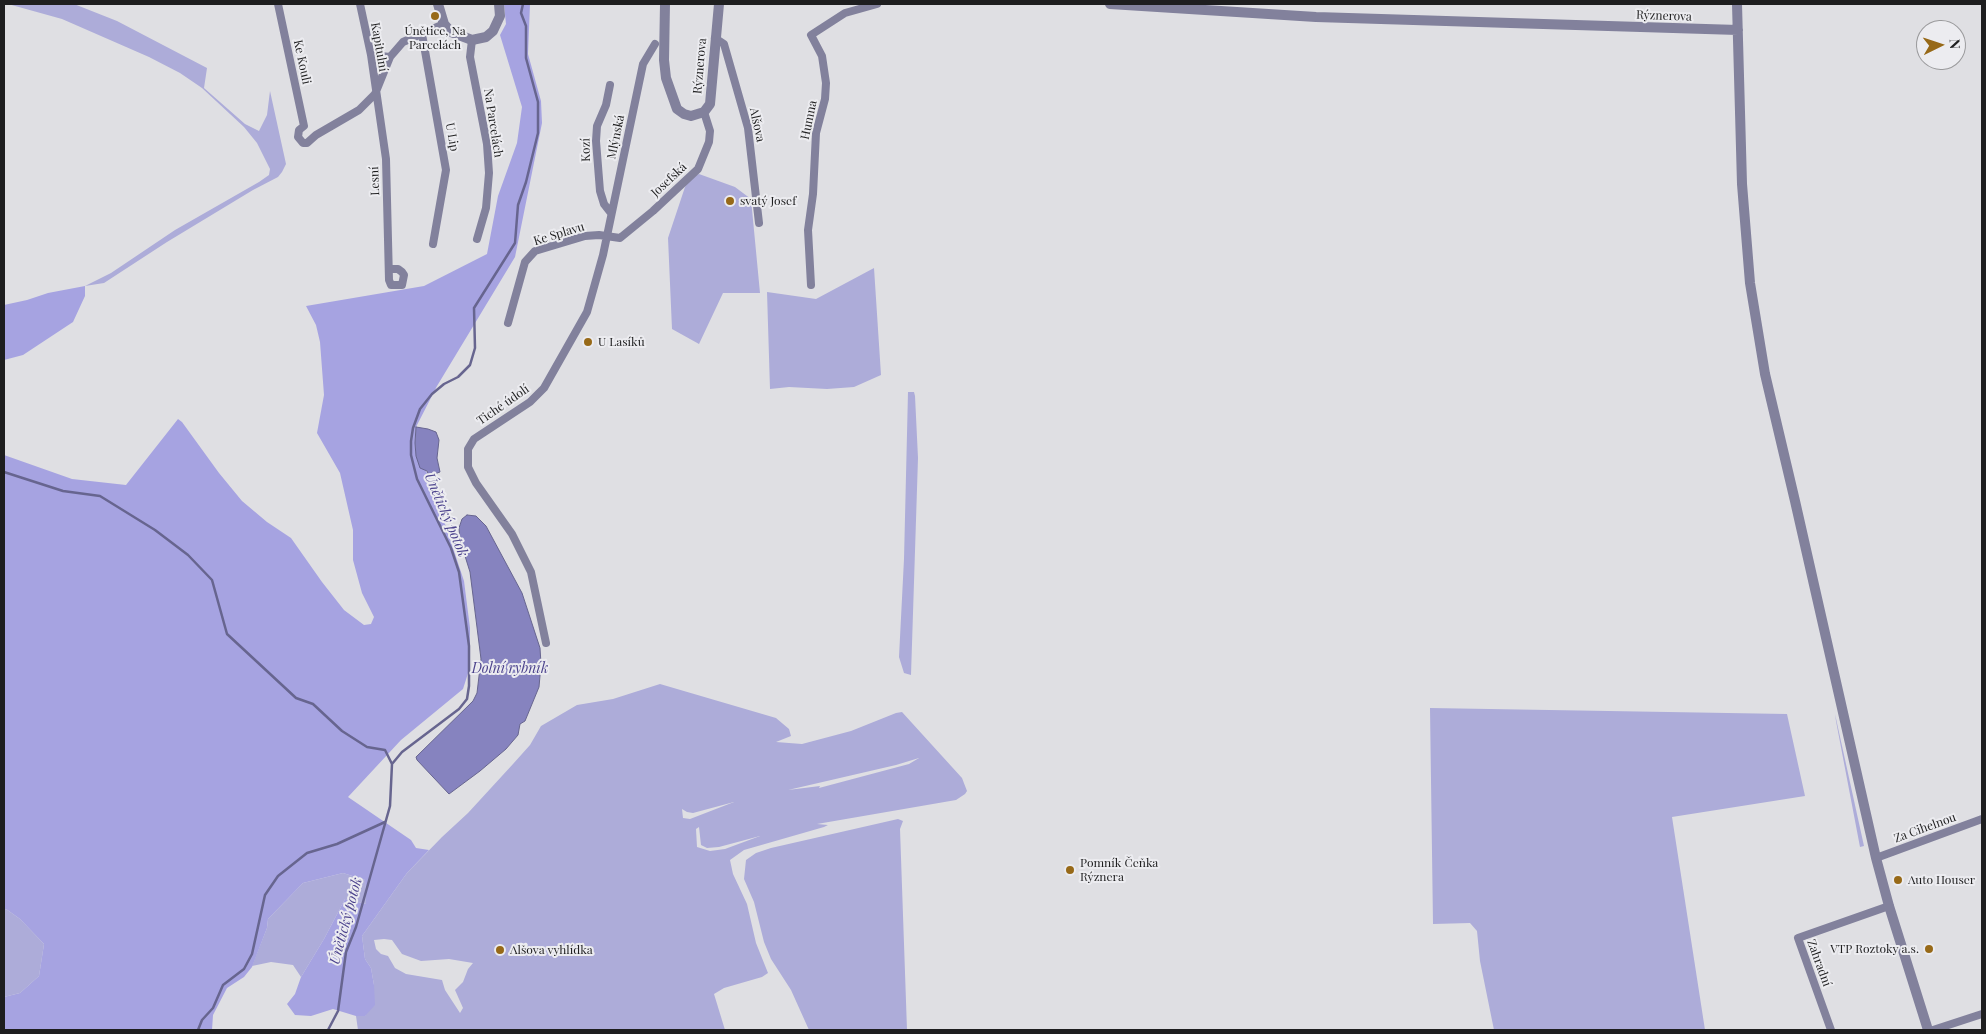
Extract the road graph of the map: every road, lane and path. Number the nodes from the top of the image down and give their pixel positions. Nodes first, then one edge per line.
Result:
1 (278, 4) edge
2 (360, 4) edge
3 (438, 4) edge
4 (500, 4) edge
5 (665, 4) edge
6 (719, 4) edge
7 (877, 4) edge
8 (1110, 4) edge
9 (1737, 4) edge
10 (444, 24) junction
11 (1738, 30) junction
12 (422, 34) junction
13 (715, 38) junction
14 (472, 40) junction
15 (655, 44) dead end
16 (371, 55) junction
17 (390, 57) junction
18 (610, 85) dead end
19 (375, 94) junction
20 (704, 112) junction
21 (304, 126) junction
22 (316, 135) junction
23 (611, 213) junction
24 (759, 223) dead end
25 (606, 237) junction
26 (477, 239) dead end
27 (433, 244) dead end
28 (389, 268) dead end
29 (811, 286) dead end
30 (508, 323) dead end
31 (546, 643) dead end
32 (1982, 819) edge
33 (1876, 858) junction
34 (1889, 906) junction
35 (1982, 1014) edge
36 (1831, 1030) edge
37 (1928, 1030) edge
38 (1934, 1030) edge

1 - 21 street, Ke Kouli
2 - 16 street, Kapitulní
3 - 10 street
4 - 14 street
5 - 20 street, Rýznerova
6 - 13 street, Rýznerova
7 - 29 street, Humna
8 - 11 street, Rýznerova
9 - 11 street
10 - 12 street
10 - 14 street
11 - 33 street
12 - 17 street
12 - 27 street, U Lip
13 - 20 street, Rýznerova
13 - 24 street, Alšova
14 - 26 street, Na Parcelách
15 - 23 street, Mlýnská
16 - 17 street
16 - 19 street, Kapitulní
17 - 19 street
18 - 23 street, Kozí
19 - 22 street
19 - 28 street, Lesní
20 - 25 street, Josefská
21 - 22 street
21 - 22 street, Ke Kouli
23 - 25 street, Mlýnská
25 - 30 street, Ke Splavu
25 - 31 street, Tiché údolí
32 - 33 street, Za Cihelnou
33 - 34 street
34 - 36 street, Zahradní
34 - 37 street
35 - 38 street

